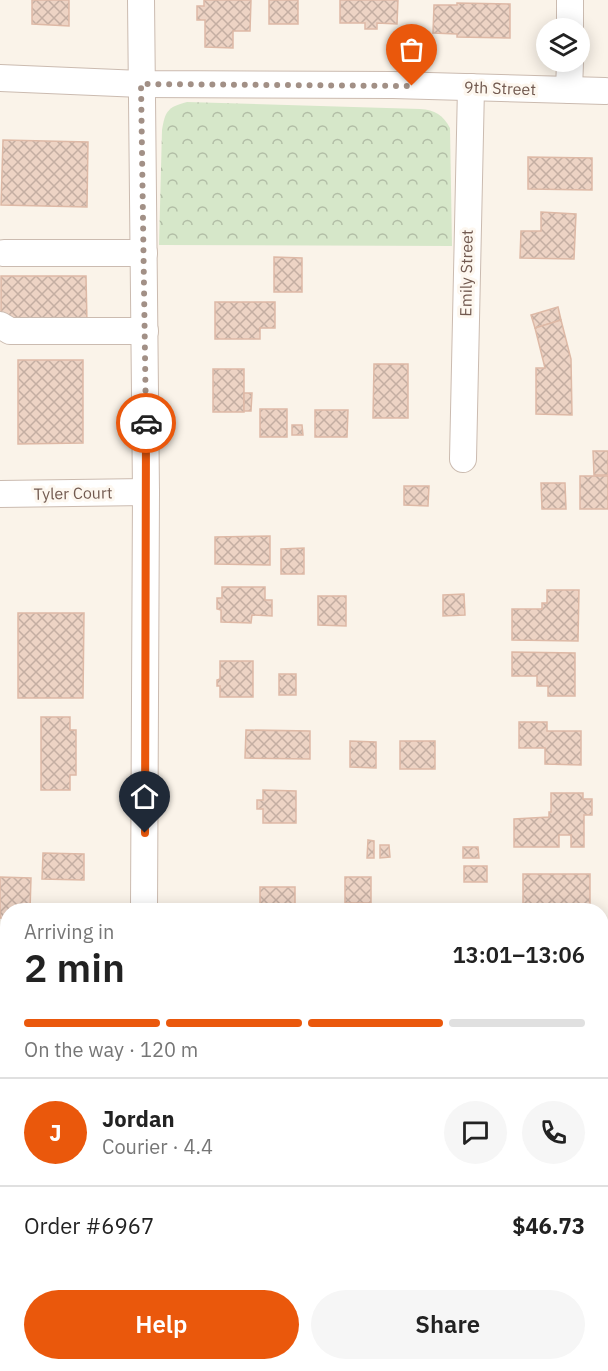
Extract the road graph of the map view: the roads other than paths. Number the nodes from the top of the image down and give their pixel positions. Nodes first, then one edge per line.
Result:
1 (141, 0) edge
2 (570, 0) edge
3 (570, 18) edge
4 (570, 72) edge
5 (0, 78) edge
6 (141, 84) junction
7 (471, 87) junction
8 (569, 90) junction
9 (607, 91) edge
10 (4, 253) dead end
11 (144, 253) junction
12 (0, 325) edge
13 (145, 331) junction
14 (463, 459) dead end
15 (146, 492) junction
16 (0, 494) edge
17 (144, 903) edge

1 - 6 street
2 - 3 street
4 - 8 street
5 - 6 street, 9th Street
6 - 7 street, 9th Street
6 - 11 street
7 - 8 street, 9th Street
7 - 14 street, Emily Street
8 - 9 street, 9th Street
10 - 11 street
11 - 13 street
12 - 13 street
13 - 15 street
15 - 16 street, Tyler Court
15 - 17 street

